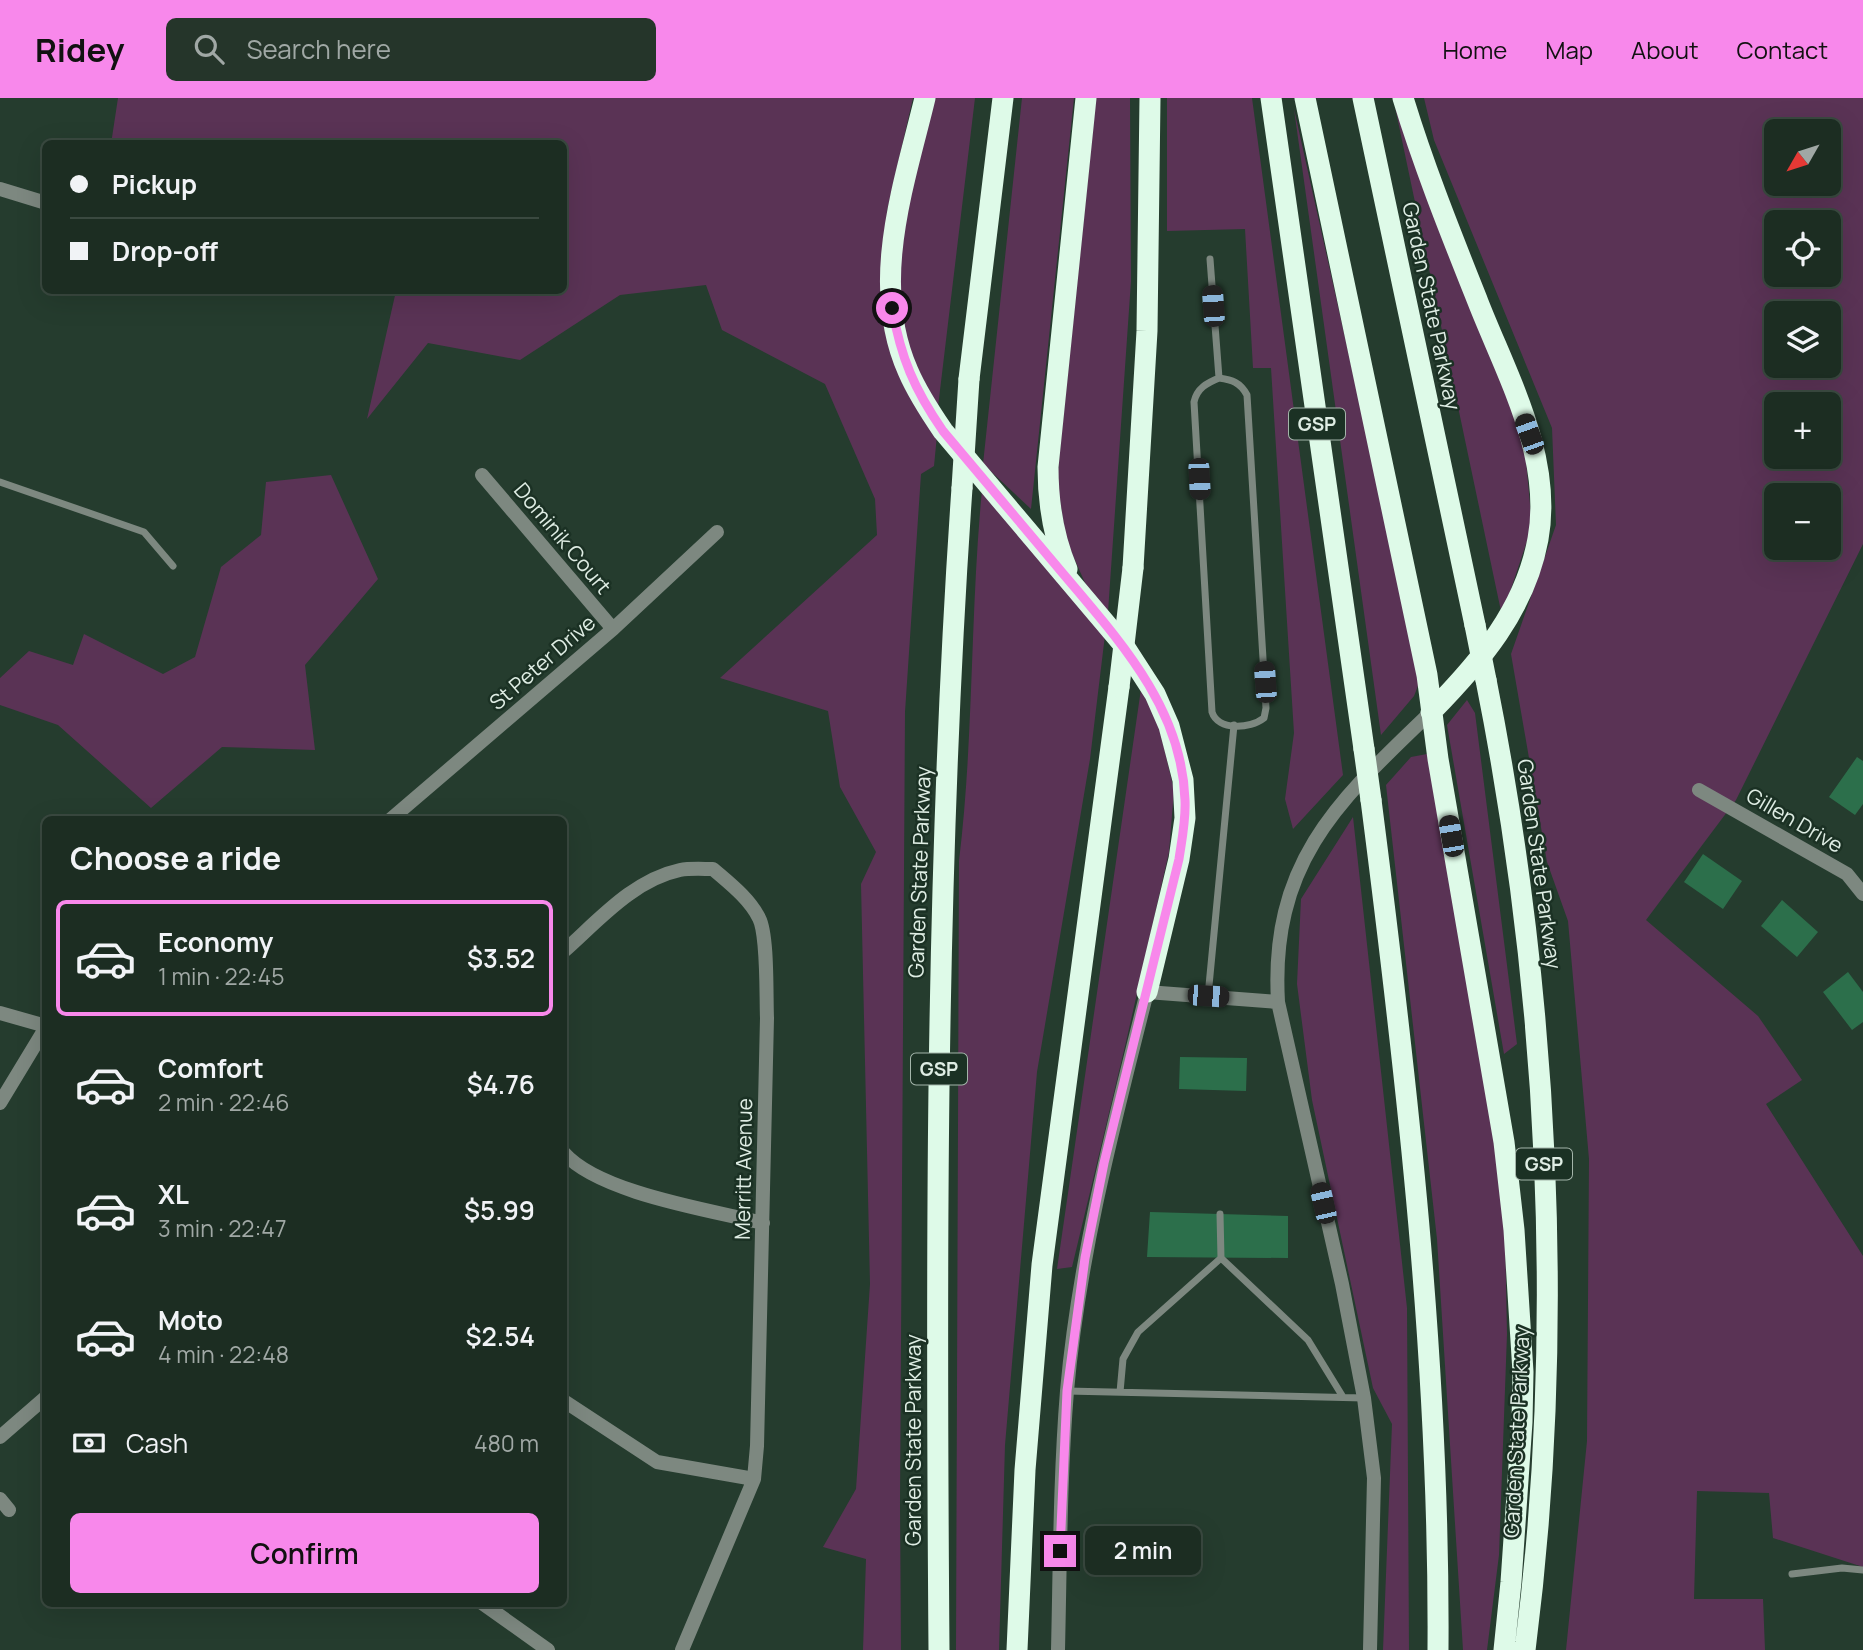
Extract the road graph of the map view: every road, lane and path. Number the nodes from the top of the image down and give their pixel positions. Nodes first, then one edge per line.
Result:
1 (925, 98) edge
2 (1003, 98) edge
3 (1086, 98) edge
4 (1150, 98) edge
5 (1271, 98) edge
6 (1305, 98) edge
7 (1363, 98) edge
8 (1403, 98) edge
9 (0, 189) edge
10 (42, 202) edge
11 (1210, 259) dead end
12 (1219, 377) junction
13 (482, 475) dead end
14 (0, 482) edge
15 (718, 532) dead end
16 (173, 566) dead end
17 (1074, 587) junction
18 (613, 629) junction
19 (1431, 712) junction
20 (1234, 725) junction
21 (1699, 790) dead end
22 (395, 816) edge
23 (1862, 890) edge
24 (567, 948) edge
25 (1147, 992) junction
26 (1208, 996) junction
27 (1278, 1002) junction
28 (0, 1013) edge
29 (42, 1025) edge
30 (42, 1033) edge
31 (0, 1103) edge
32 (567, 1156) edge
33 (1220, 1214) dead end
34 (763, 1223) junction
35 (1221, 1258) junction
36 (1067, 1391) junction
37 (1120, 1392) junction
38 (1343, 1397) junction
39 (1364, 1398) junction
40 (42, 1400) edge
41 (567, 1403) edge
42 (0, 1437) edge
43 (754, 1479) junction
44 (1863, 1570) edge
45 (1791, 1574) dead end
46 (488, 1607) edge
47 (548, 1650) edge
48 (682, 1650) edge
49 (939, 1650) edge
50 (1017, 1650) edge
51 (1058, 1650) edge
52 (1370, 1650) edge
53 (1438, 1650) edge
54 (1504, 1650) edge
55 (1525, 1650) edge

1 - 17 highway
2 - 49 highway, Garden State Parkway / GSP, bridge
3 - 17 highway
4 - 50 highway, bridge
5 - 53 highway, GSP, bridge
6 - 19 highway
7 - 55 highway, Garden State Parkway / GSP, bridge
8 - 19 highway
9 - 10 street
11 - 12 lane
12 - 20 lane
12 - 20 lane
13 - 18 street, Dominik Court
14 - 16 lane
15 - 18 street, St Peter Drive
17 - 25 highway
18 - 22 street, St Peter Drive
19 - 27 street
19 - 54 highway
20 - 26 lane
21 - 23 street, Gillen Drive
24 - 34 street, Merritt Avenue
25 - 26 street
25 - 36 street
26 - 27 street
27 - 39 street
28 - 29 street
30 - 31 street
32 - 34 street
33 - 35 lane
34 - 43 street, Merritt Avenue
35 - 37 lane
35 - 38 lane
36 - 37 lane
36 - 51 street
37 - 38 lane
38 - 39 lane
39 - 52 street
40 - 42 street
41 - 43 street
43 - 48 street, Merritt Avenue
44 - 45 lane
46 - 47 street

